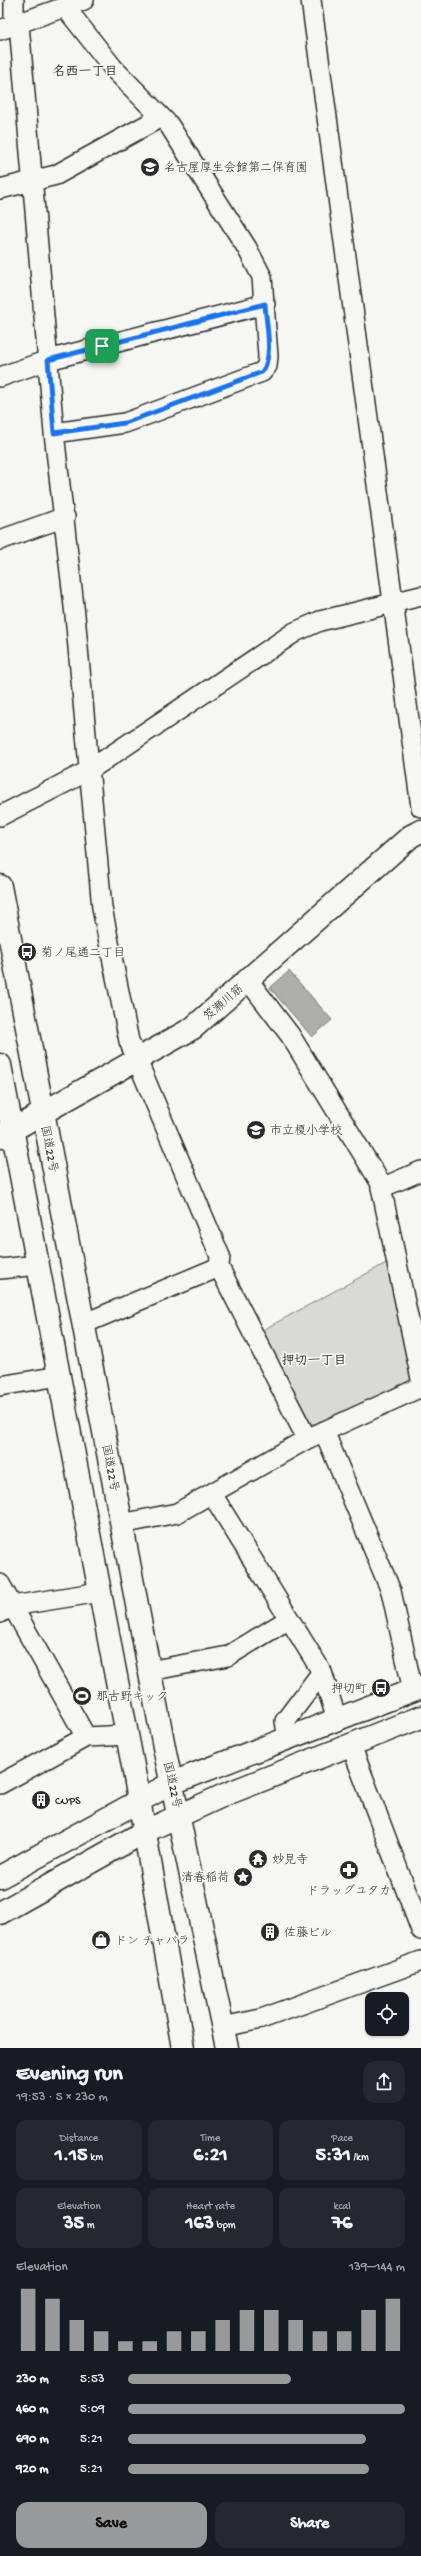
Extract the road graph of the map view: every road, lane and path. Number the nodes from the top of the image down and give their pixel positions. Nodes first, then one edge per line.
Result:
1 (14, 0) edge
2 (84, 0) edge
3 (311, 0) edge
4 (65, 7) junction
5 (19, 24) junction
6 (0, 30) edge
7 (161, 117) junction
8 (32, 182) junction
9 (0, 189) edge
10 (265, 304) junction
11 (48, 360) junction
12 (0, 377) edge
13 (54, 433) junction
14 (65, 517) junction
15 (0, 540) edge
16 (421, 596) edge
17 (395, 603) junction
18 (88, 771) junction
19 (421, 807) edge
20 (0, 816) edge
21 (421, 831) edge
22 (0, 886) edge
23 (248, 980) junction
24 (137, 1060) junction
25 (0, 1065) edge
26 (43, 1114) junction
27 (6, 1134) edge
28 (421, 1171) edge
29 (382, 1188) junction
30 (38, 1266) junction
31 (219, 1268) junction
32 (0, 1270) edge
33 (83, 1324) junction
34 (59, 1376) junction
35 (421, 1379) edge
36 (0, 1386) edge
37 (421, 1387) edge
38 (324, 1431) junction
39 (307, 1439) junction
40 (212, 1494) junction
41 (121, 1524) junction
42 (0, 1584) edge
43 (100, 1592) junction
44 (6, 1609) edge
45 (289, 1619) junction
46 (149, 1671) junction
47 (322, 1672) junction
48 (417, 1689) edge
49 (421, 1717) edge
50 (337, 1720) junction
51 (128, 1736) junction
52 (86, 1737) junction
53 (288, 1738) junction
54 (351, 1745) junction
55 (172, 1783) junction
56 (0, 1784) edge
57 (139, 1800) junction
58 (180, 1815) junction
59 (144, 1832) junction
60 (0, 1877) edge
61 (0, 1913) edge
62 (421, 1930) edge
63 (421, 1961) edge
64 (222, 2027) junction
65 (183, 2048) edge
66 (227, 2048) edge

1 - 5 street
2 - 4 street
3 - 17 street
4 - 5 street
4 - 7 street
5 - 6 street
5 - 8 street
7 - 8 street
7 - 10 street
8 - 9 street
8 - 11 street
10 - 11 street
10 - 13 street
11 - 12 street
11 - 13 street
13 - 14 street
14 - 15 street
14 - 18 street
16 - 17 street
17 - 18 street
17 - 19 street
18 - 20 street
18 - 24 street
21 - 23 main road, 笈瀬川筋
22 - 26 main road, 国道22号
23 - 24 main road, 笈瀬川筋
23 - 29 street
24 - 26 main road, 笈瀬川筋
24 - 31 street
25 - 27 main road
26 - 27 main road, 笈瀬川筋
26 - 33 main road, 国道22号
27 - 30 main road
28 - 29 street
29 - 35 street
30 - 32 street
30 - 34 main road
31 - 33 street
31 - 39 street
33 - 41 main road, 国道22号
34 - 36 street
34 - 43 main road
37 - 38 street
38 - 39 street
38 - 48 street
39 - 40 street
40 - 41 street
40 - 45 street
41 - 46 main road, 国道22号
42 - 44 street
43 - 44 street
43 - 51 main road
44 - 52 street
45 - 46 street
45 - 47 street
46 - 55 main road, 国道22号
47 - 50 street
47 - 53 street
48 - 50 main road
49 - 54 main road
50 - 53 main road
51 - 52 street
51 - 57 main road
52 - 56 street
53 - 55 main road
54 - 58 main road
54 - 62 street
55 - 57 main road
55 - 58 main road, 国道22号
57 - 59 main road
57 - 60 main road
58 - 59 main road
58 - 64 main road, 国道22号
59 - 61 main road
59 - 65 main road
63 - 64 street
64 - 66 main road, 国道22号

